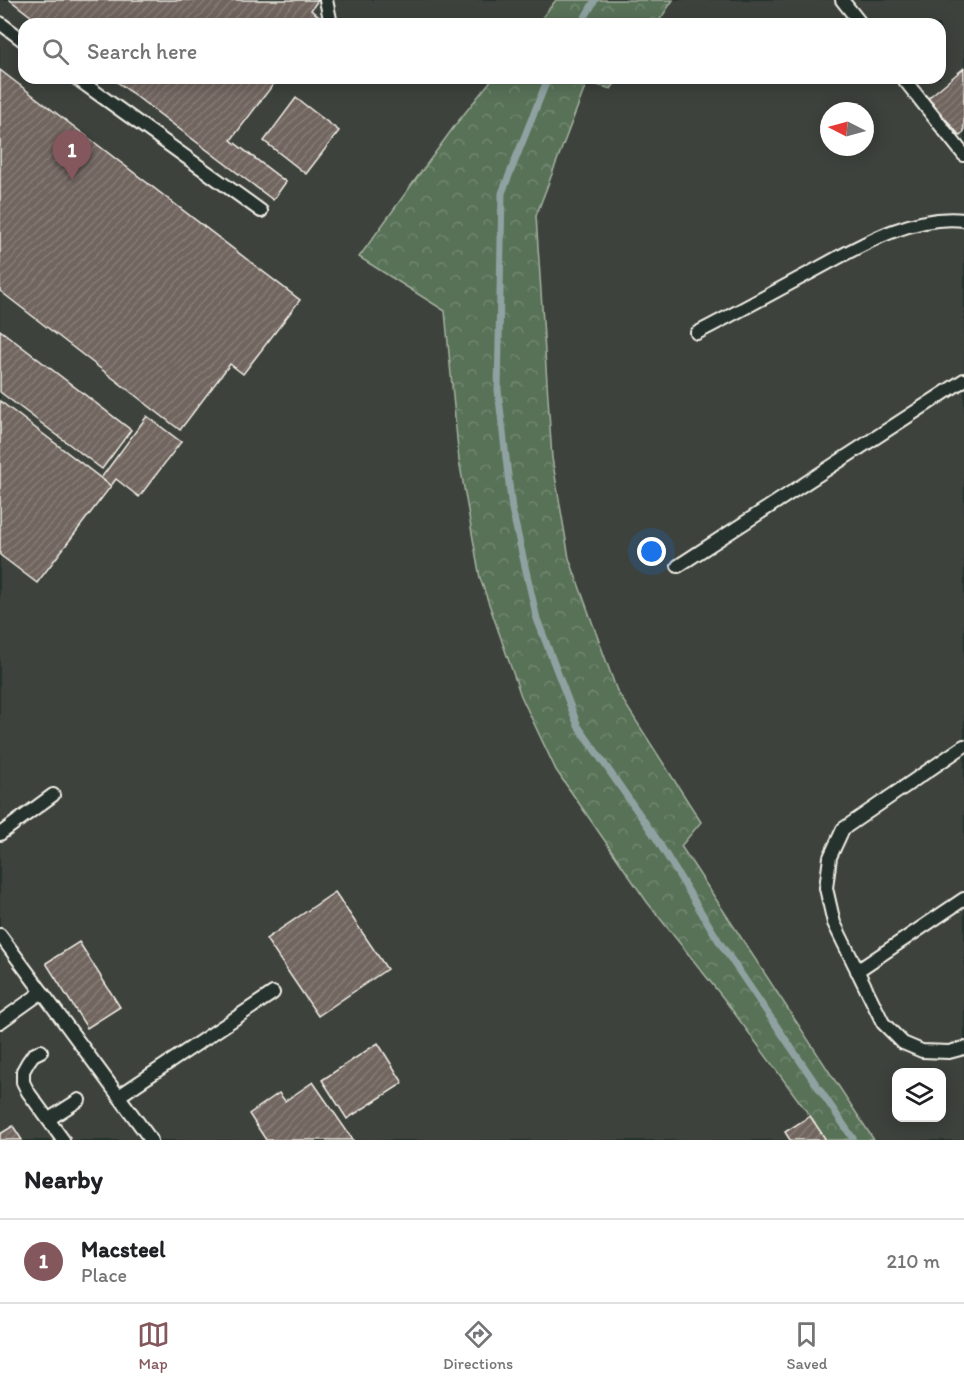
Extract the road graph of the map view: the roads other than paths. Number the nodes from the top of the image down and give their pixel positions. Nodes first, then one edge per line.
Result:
1 (326, 0) edge
2 (842, 0) edge
3 (329, 18) edge
4 (856, 18) edge
5 (0, 23) edge
6 (18, 36) edge
7 (84, 84) edge
8 (908, 84) edge
9 (964, 155) edge
10 (261, 211) dead end
11 (964, 220) edge
12 (697, 333) dead end
13 (964, 380) edge
14 (678, 566) dead end
15 (964, 746) edge
16 (53, 795) dead end
17 (0, 834) edge
18 (964, 899) edge
19 (0, 935) edge
20 (857, 971) junction
21 (42, 992) junction
22 (273, 993) dead end
23 (0, 1022) edge
24 (964, 1048) edge
25 (41, 1052) dead end
26 (119, 1096) junction
27 (79, 1100) dead end
28 (49, 1119) junction
29 (63, 1140) edge
30 (151, 1140) edge

1 - 3 lane
2 - 4 lane
5 - 6 lane
7 - 10 lane
8 - 9 lane
11 - 12 lane
13 - 14 lane
15 - 20 lane
16 - 17 lane
18 - 20 lane
19 - 21 lane
20 - 24 lane
21 - 23 lane
21 - 26 lane
22 - 26 lane
25 - 28 lane
26 - 30 lane
27 - 28 lane
28 - 29 lane

